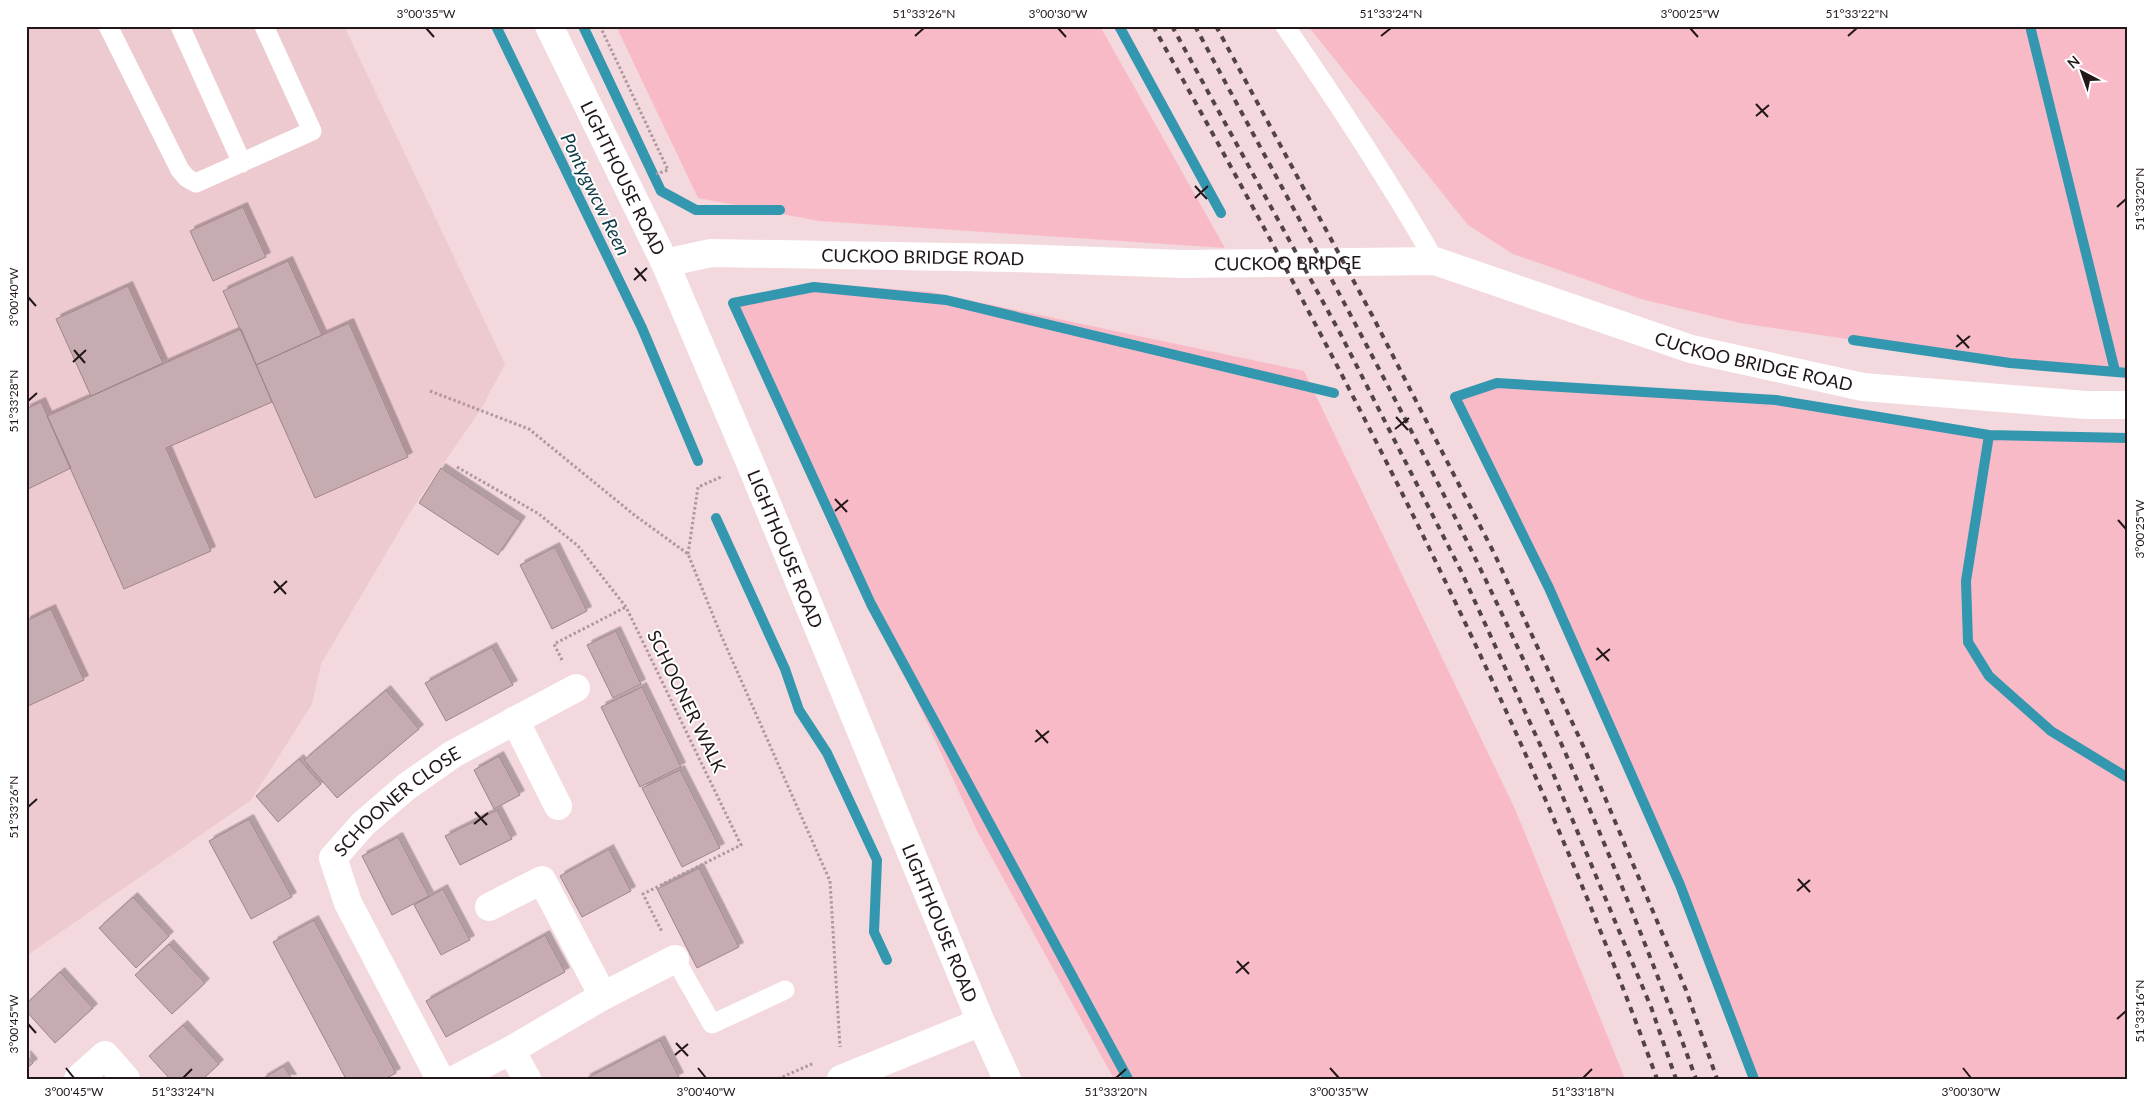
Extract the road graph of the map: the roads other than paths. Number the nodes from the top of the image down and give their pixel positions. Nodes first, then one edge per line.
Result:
1 (108, 26) edge
2 (180, 26) edge
3 (264, 26) edge
4 (549, 26) edge
5 (1285, 26) edge
6 (242, 163) junction
7 (665, 262) junction
8 (1393, 262) joint
9 (1435, 262) junction
10 (1182, 264) joint
11 (2128, 405) edge
12 (576, 688) road end
13 (515, 720) junction
14 (558, 806) dead end
15 (489, 907) dead end
16 (675, 959) joint
17 (785, 990) dead end
18 (603, 996) junction
19 (981, 1022) junction
20 (511, 1050) junction
21 (842, 1069) edge
22 (78, 1079) edge
23 (126, 1079) edge
24 (440, 1079) edge
25 (456, 1079) edge
26 (527, 1079) edge
27 (1007, 1079) edge

1 - 6 lane
2 - 6 lane
3 - 6 lane
4 - 7 street, LIGHTHOUSE ROAD
5 - 9 lane
7 - 10 street, CUCKOO BRIDGE ROAD
7 - 19 street, LIGHTHOUSE ROAD
8 - 9 street, CUCKOO BRIDGE ROAD
8 - 10 street, CUCKOO BRIDGE
9 - 11 street, CUCKOO BRIDGE ROAD
12 - 13 street, SCHOONER CLOSE
13 - 14 street
13 - 24 street, SCHOONER CLOSE
15 - 18 street
16 - 17 lane
16 - 18 street
18 - 20 street
19 - 21 street
19 - 27 street, LIGHTHOUSE ROAD
20 - 25 street
20 - 26 street
22 - 23 street

